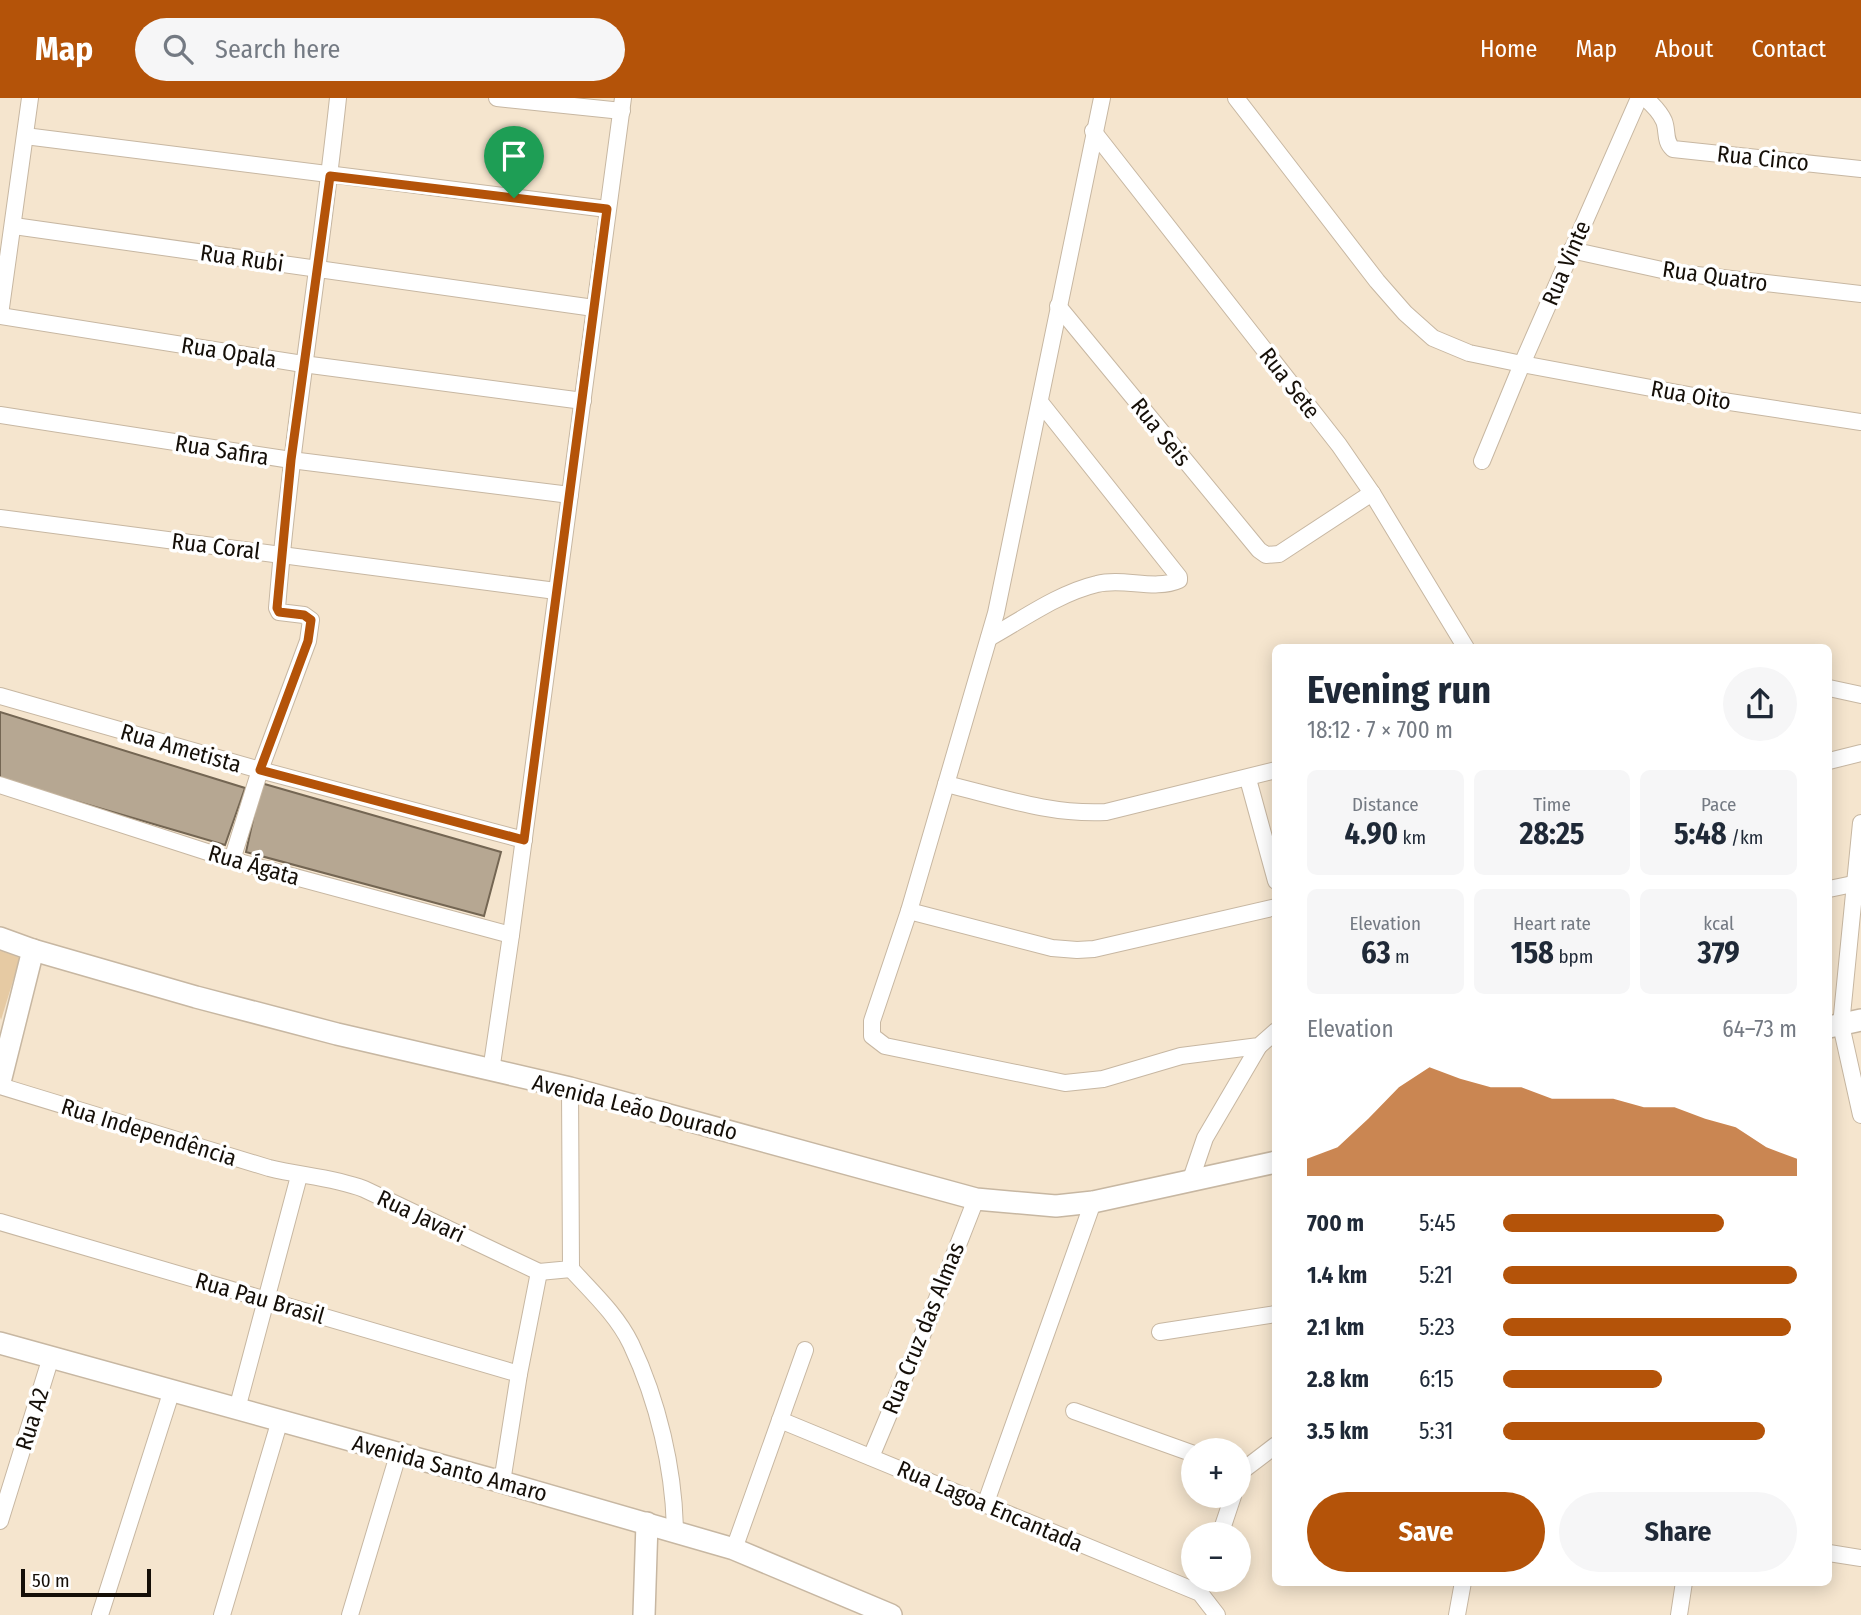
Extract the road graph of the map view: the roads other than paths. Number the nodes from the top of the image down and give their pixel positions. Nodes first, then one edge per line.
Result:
1 (30, 98) edge
2 (338, 98) edge
3 (497, 98) edge
4 (1102, 98) edge
5 (1236, 98) edge
6 (1639, 98) edge
7 (1645, 98) edge
8 (622, 105) edge
9 (1093, 131) junction
10 (24, 136) junction
11 (1861, 169) edge
12 (330, 176) junction
13 (607, 209) junction
14 (14, 226) junction
15 (1571, 250) junction
16 (317, 268) junction
17 (1861, 294) edge
18 (1058, 306) junction
19 (594, 308) junction
20 (0, 316) edge
21 (303, 364) junction
22 (1522, 365) junction
23 (583, 401) junction
24 (1040, 402) junction
25 (0, 415) edge
26 (1861, 422) edge
27 (291, 460) junction
28 (1482, 461) dead end
29 (1372, 493) junction
30 (570, 495) junction
31 (0, 518) edge
32 (281, 555) junction
33 (556, 591) junction
34 (989, 638) junction
35 (1464, 644) edge
36 (1832, 689) edge
37 (1861, 695) edge
38 (0, 696) edge
39 (1861, 753) edge
40 (1832, 760) edge
41 (260, 770) junction
42 (1272, 771) edge
43 (1248, 779) junction
44 (946, 784) junction
45 (0, 785) edge
46 (1861, 823) edge
47 (524, 840) junction
48 (232, 860) junction
49 (1272, 866) edge
50 (1853, 884) junction
51 (1832, 888) edge
52 (1272, 908) edge
53 (909, 911) junction
54 (511, 935) junction
55 (0, 938) edge
56 (33, 950) junction
57 (1844, 1024) edge
58 (1272, 1035) edge
59 (1259, 1046) junction
60 (491, 1071) junction
61 (0, 1079) edge
62 (570, 1088) junction
63 (1861, 1115) edge
64 (1272, 1163) edge
65 (299, 1176) junction
66 (1190, 1182) junction
67 (976, 1199) junction
68 (1093, 1202) junction
69 (0, 1222) edge
70 (571, 1269) junction
71 (539, 1272) junction
72 (267, 1301) junction
73 (1272, 1315) edge
74 (1160, 1332) dead end
75 (0, 1343) edge
76 (805, 1350) dead end
77 (51, 1357) junction
78 (519, 1374) junction
79 (172, 1390) junction
80 (237, 1409) junction
81 (1074, 1411) dead end
82 (280, 1420) junction
83 (780, 1420) junction
84 (1272, 1448) edge
85 (1181, 1449) edge
86 (398, 1455) junction
87 (871, 1457) junction
88 (1251, 1464) edge
89 (502, 1482) junction
90 (985, 1505) junction
91 (0, 1521) edge
92 (647, 1523) junction
93 (675, 1531) junction
94 (734, 1549) junction
95 (1832, 1553) edge
96 (1861, 1558) edge
97 (1181, 1579) edge
98 (1462, 1586) edge
99 (1683, 1586) edge
100 (1205, 1592) edge
101 (100, 1615) edge
102 (222, 1615) edge
103 (350, 1615) edge
104 (644, 1615) edge
105 (891, 1615) edge
106 (1217, 1615) edge
107 (1457, 1615) edge
108 (1679, 1615) edge

1 - 10 street
2 - 12 street
3 - 8 street
4 - 9 street
5 - 22 street, Rua Oito
6 - 15 street, Rua Vinte
7 - 11 street, Rua Cinco
8 - 13 street
9 - 18 street
9 - 29 street, Rua Sete
10 - 12 street
10 - 14 street
12 - 13 street
12 - 16 street
13 - 19 street
14 - 16 street, Rua Rubi
14 - 20 street
15 - 17 street, Rua Quatro
15 - 22 street, Rua Vinte
16 - 19 street, Rua Rubi
16 - 21 street
18 - 24 street
18 - 29 street, Rua Seis
19 - 23 street
20 - 21 street, Rua Opala
21 - 23 street, Rua Opala
21 - 27 street
22 - 26 street, Rua Oito
22 - 28 street, Rua Vinte
23 - 30 street
24 - 34 street
24 - 34 street
25 - 27 street, Rua Safira
27 - 30 street, Rua Safira
27 - 32 street
29 - 35 street, Rua Sete
30 - 33 street
31 - 32 street, Rua Coral
32 - 33 street, Rua Coral
32 - 41 street
33 - 47 street
34 - 44 street
36 - 37 street
38 - 41 street, Rua Ametista
39 - 40 street
41 - 47 street, Rua Ametista
41 - 48 street
42 - 43 street
43 - 44 street
43 - 49 street
44 - 53 street
45 - 48 street, Rua Ágata
46 - 50 street
47 - 54 street
48 - 54 street, Rua Ágata
50 - 51 street
50 - 57 street
52 - 53 street
53 - 59 street
54 - 60 street
55 - 56 main road, Avenida Leão Dourado
56 - 60 main road, Avenida Leão Dourado
56 - 61 main road
57 - 63 street
58 - 59 street
59 - 66 street
60 - 62 main road, Avenida Leão Dourado
61 - 65 street, Rua Independência
62 - 67 main road, Avenida Leão Dourado
62 - 70 street
64 - 66 main road, Avenida Leão Dourado
65 - 71 street, Rua Javari
65 - 72 street
66 - 68 main road, Avenida Leão Dourado
67 - 68 main road, Avenida Leão Dourado
67 - 87 street, Rua Cruz das Almas
68 - 90 street
69 - 72 street, Rua Pau Brasil
70 - 71 street
70 - 93 street
71 - 78 street
72 - 78 street, Rua Pau Brasil
72 - 80 street
73 - 74 street
75 - 77 main road, Avenida Santo Amaro
76 - 83 street
77 - 79 main road, Avenida Santo Amaro
77 - 91 street, Rua A2
78 - 89 street
79 - 80 main road, Avenida Santo Amaro
79 - 101 street
80 - 82 main road, Avenida Santo Amaro
81 - 85 street
82 - 86 main road, Avenida Santo Amaro
82 - 102 street
83 - 87 street, Rua Lagoa Encantada
83 - 94 street
84 - 88 street
86 - 89 main road, Avenida Santo Amaro
86 - 103 street
87 - 90 street, Rua Lagoa Encantada
89 - 92 main road, Avenida Santo Amaro
90 - 97 street, Rua Lagoa Encantada
92 - 93 main road, Avenida Santo Amaro
92 - 104 main road
93 - 94 main road, Avenida Santo Amaro
94 - 105 main road, Avenida Santo Amaro
95 - 96 street
98 - 107 street
99 - 108 street
100 - 106 street

